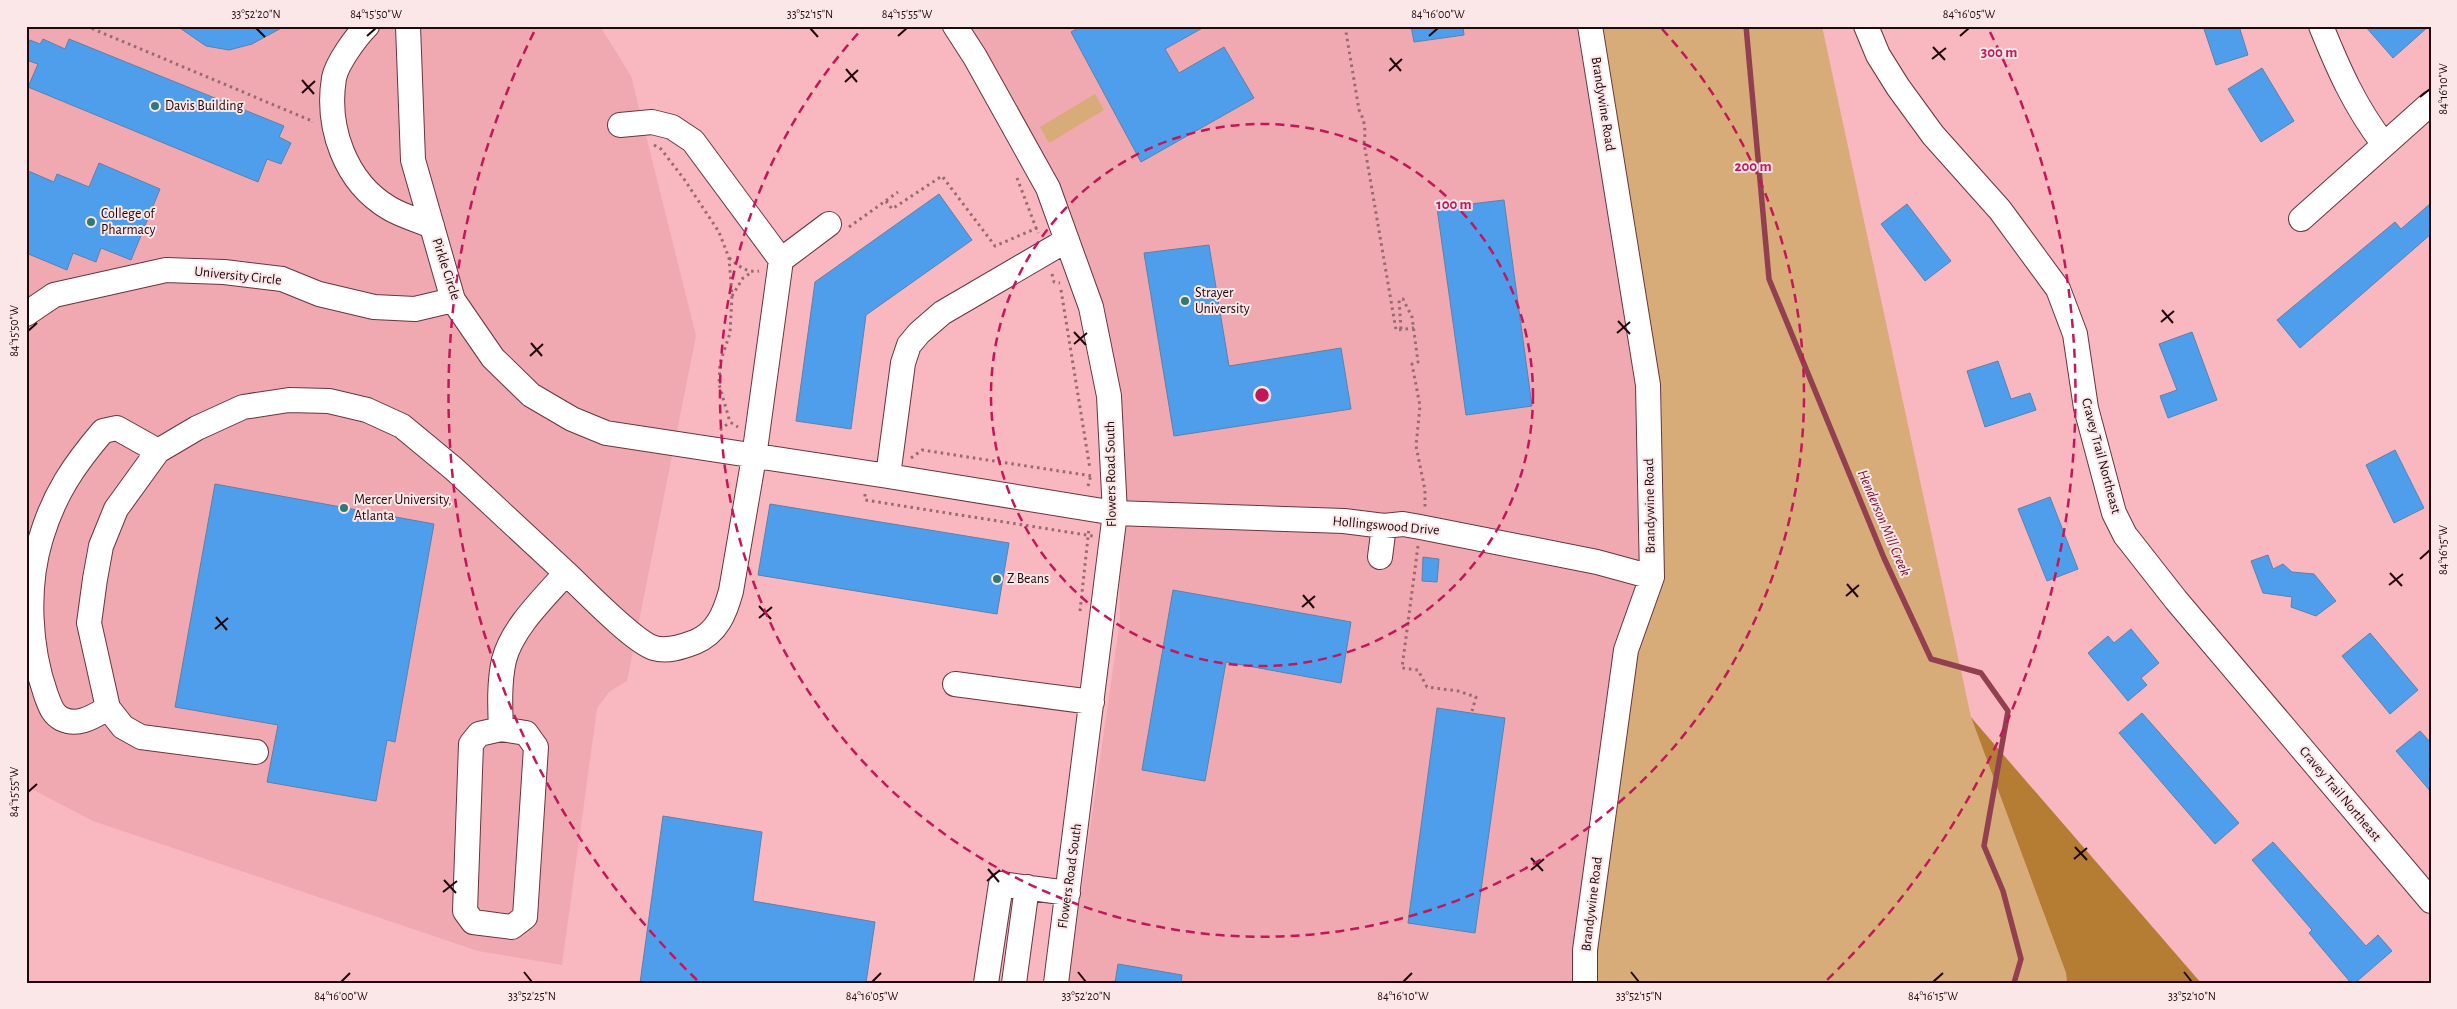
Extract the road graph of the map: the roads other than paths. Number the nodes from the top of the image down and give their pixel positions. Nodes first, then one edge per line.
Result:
1 (367, 26) edge
2 (408, 26) edge
3 (955, 26) edge
4 (1590, 26) edge
5 (1866, 26) edge
6 (2321, 26) edge
7 (2431, 103) edge
8 (620, 125) dead end
9 (2384, 143) junction
10 (2301, 219) dead end
11 (432, 226) junction
12 (838, 226) road end
13 (1067, 240) junction
14 (775, 265) junction
15 (454, 300) junction
16 (26, 314) edge
17 (158, 451) junction
18 (754, 457) junction
19 (888, 476) junction
20 (1115, 512) junction
21 (1384, 526) junction
22 (1380, 557) dead end
23 (566, 573) junction
24 (1652, 576) junction
25 (954, 684) dead end
26 (1092, 702) junction
27 (108, 708) junction
28 (501, 729) junction
29 (256, 752) dead end
30 (1027, 887) junction
31 (1068, 893) junction
32 (2431, 901) edge
33 (986, 983) edge
34 (1014, 983) edge
35 (1056, 983) edge
36 (1584, 983) edge

1 - 11 street
2 - 11 street, Pirkle Circle
3 - 13 street, Flowers Road South
4 - 24 street, Brandywine Road
5 - 32 street, Cravey Trail Northeast
6 - 9 street
7 - 9 street
8 - 14 street
9 - 10 street
11 - 15 street, Pirkle Circle
12 - 14 street
13 - 19 street
13 - 20 street, Flowers Road South
14 - 18 street
15 - 16 street, University Circle
15 - 18 street, Pirkle Circle
17 - 23 street
17 - 27 street
17 - 27 street
18 - 19 street, Pirkle Circle
18 - 23 street
19 - 20 street, Hollingswood Drive
20 - 21 street, Hollingswood Drive
20 - 26 street, Flowers Road South
21 - 22 street
21 - 24 street, Hollingswood Drive
23 - 28 street
24 - 36 street, Brandywine Road
25 - 26 street
26 - 31 street, Flowers Road South
27 - 29 street
28 - 28 street
30 - 31 street
30 - 33 street
30 - 34 street
31 - 35 street, Flowers Road South

